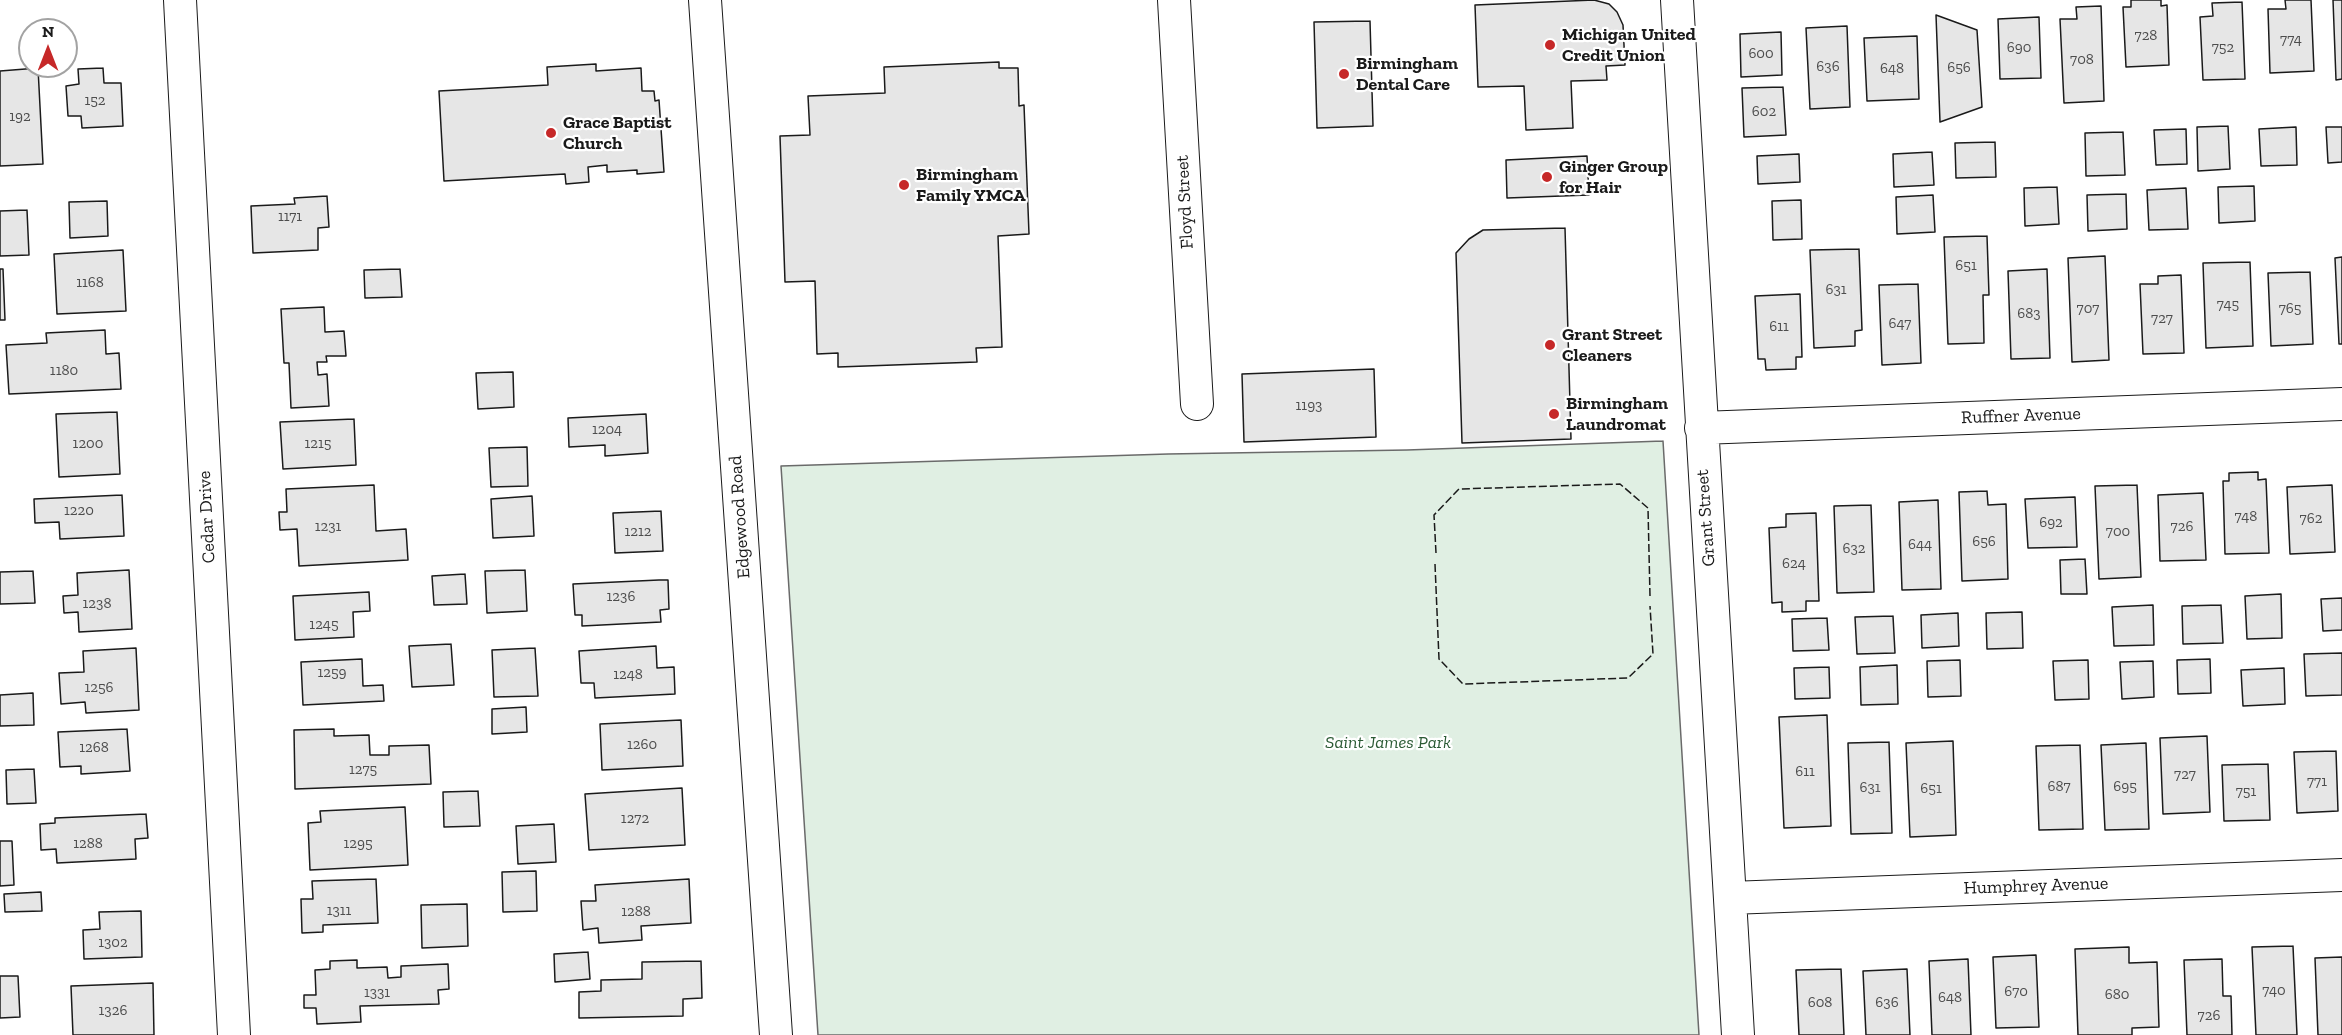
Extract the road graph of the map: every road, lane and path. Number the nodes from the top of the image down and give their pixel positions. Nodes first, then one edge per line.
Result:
1 (180, 0) edge
2 (705, 0) edge
3 (1174, 0) edge
4 (1677, 0) edge
5 (1197, 404) dead end
6 (2342, 404) edge
7 (1701, 428) junction
8 (2342, 875) edge
9 (1730, 898) junction
10 (234, 1035) edge
11 (776, 1035) edge
12 (1738, 1035) edge

1 - 10 street, Cedar Drive
2 - 11 street, Edgewood Road
3 - 5 street, Floyd Street
4 - 7 street, Grant Street
6 - 7 street, Ruffner Avenue
7 - 9 street, Grant Street
8 - 9 street, Humphrey Avenue
9 - 12 street, Grant Street

